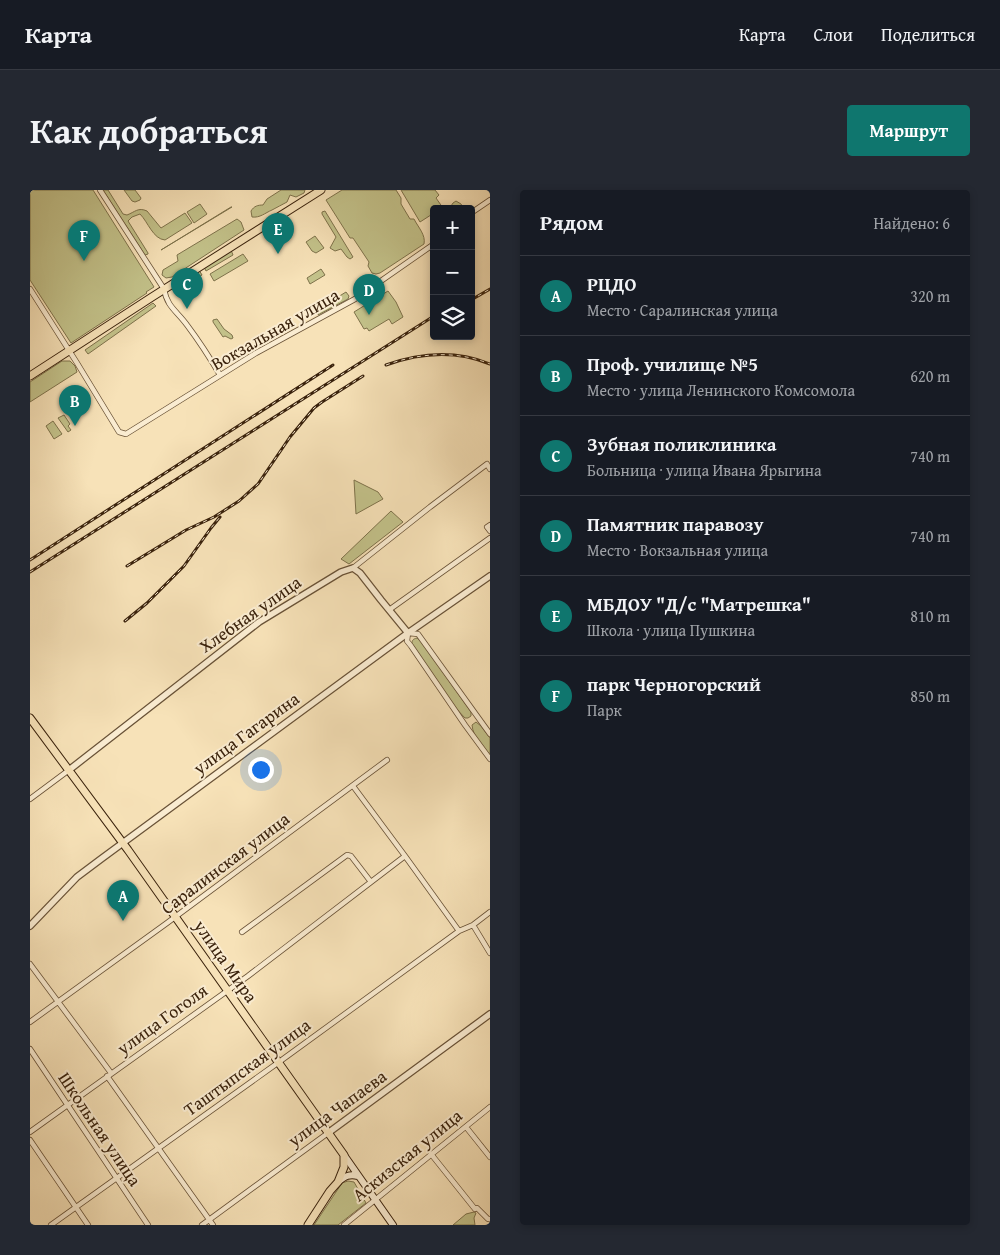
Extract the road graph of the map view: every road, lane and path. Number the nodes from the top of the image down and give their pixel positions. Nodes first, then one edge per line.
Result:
1 (100, 190) edge
2 (321, 190) edge
3 (490, 200) edge
4 (475, 210) edge
5 (430, 247) edge
6 (30, 289) edge
7 (164, 289) junction
8 (70, 351) junction
9 (220, 375) junction
10 (30, 376) edge
11 (490, 468) edge
12 (490, 525) edge
13 (490, 531) edge
14 (490, 538) edge
15 (353, 568) junction
16 (490, 576) edge
17 (389, 610) junction
18 (408, 633) junction
19 (30, 718) edge
20 (490, 734) edge
21 (490, 759) edge
22 (387, 760) dead end
23 (69, 770) junction
24 (353, 786) junction
25 (30, 799) edge
26 (123, 843) junction
27 (405, 856) junction
28 (371, 882) junction
29 (490, 912) edge
30 (175, 916) junction
31 (473, 925) junction
32 (30, 926) edge
33 (459, 931) junction
34 (242, 932) dead end
35 (490, 953) edge
36 (30, 964) edge
37 (227, 990) junction
38 (59, 1002) junction
39 (490, 1014) edge
40 (30, 1022) edge
41 (30, 1049) edge
42 (279, 1062) junction
43 (109, 1074) junction
44 (67, 1105) junction
45 (490, 1107) edge
46 (466, 1127) junction
47 (30, 1132) edge
48 (328, 1133) junction
49 (30, 1140) edge
50 (158, 1148) junction
51 (431, 1154) junction
52 (344, 1155) junction
53 (490, 1157) edge
54 (358, 1176) junction
55 (116, 1178) junction
56 (338, 1182) junction
57 (375, 1199) junction
58 (75, 1207) junction
59 (490, 1219) edge
60 (209, 1220) junction
61 (51, 1225) edge
62 (88, 1225) edge
63 (148, 1225) edge
64 (202, 1225) edge
65 (213, 1225) edge
66 (308, 1225) edge
67 (344, 1225) edge
68 (393, 1225) edge

1 - 7 street
2 - 7 main road
3 - 4 street
5 - 9 street, Вокзальная улица
6 - 8 street
7 - 8 main road
7 - 9 street
8 - 9 street, Вокзальная улица
8 - 10 main road
11 - 15 street, Хлебная улица
12 - 13 street
14 - 17 street
15 - 17 street
15 - 23 street, Хлебная улица
16 - 18 street, улица Гагарина
17 - 18 street
18 - 20 street
18 - 21 street
18 - 26 street, улица Гагарина
19 - 23 main road, улица Мира
22 - 24 street, Саралинская улица
23 - 25 street, Хлебная улица
23 - 26 main road, улица Мира
24 - 27 street
24 - 30 street, Саралинская улица
26 - 30 main road, улица Мира
26 - 32 street, улица Гагарина
27 - 28 street, улица Гоголя
27 - 33 street
28 - 34 street
28 - 37 street, улица Гоголя
29 - 31 street, Таштыпская улица
30 - 37 main road, улица Мира
30 - 38 street, Саралинская улица
31 - 33 street, Таштыпская улица
31 - 35 street
33 - 42 street, Таштыпская улица
36 - 38 street
37 - 42 main road, улица Мира
37 - 43 street, улица Гоголя
38 - 40 street, Саралинская улица
38 - 43 street
39 - 48 street, улица Чапаева
41 - 44 street, Школьная улица
42 - 48 main road, улица Мира
42 - 50 street, Таштыпская улица
43 - 44 street, улица Гоголя
43 - 50 street
44 - 47 street, улица Гоголя
44 - 55 street, Школьная улица
45 - 46 street, Аскизская улица
46 - 51 street, Аскизская улица
46 - 53 street
48 - 52 main road, улица Мира
48 - 60 street, улица Чапаева
49 - 58 street
50 - 55 street, Таштыпская улица
50 - 60 street
51 - 57 street, Аскизская улица
51 - 59 street
52 - 54 main road, улица Мира
52 - 56 main road
54 - 56 main road
54 - 57 main road, улица Мира
55 - 58 street, Таштыпская улица
55 - 63 street, Школьная улица
56 - 66 main road, Аскизская улица
57 - 67 street, Аскизская улица
57 - 68 main road, улица Мира
58 - 61 street, Таштыпская улица
58 - 62 street
60 - 64 street, улица Чапаева
60 - 65 street

